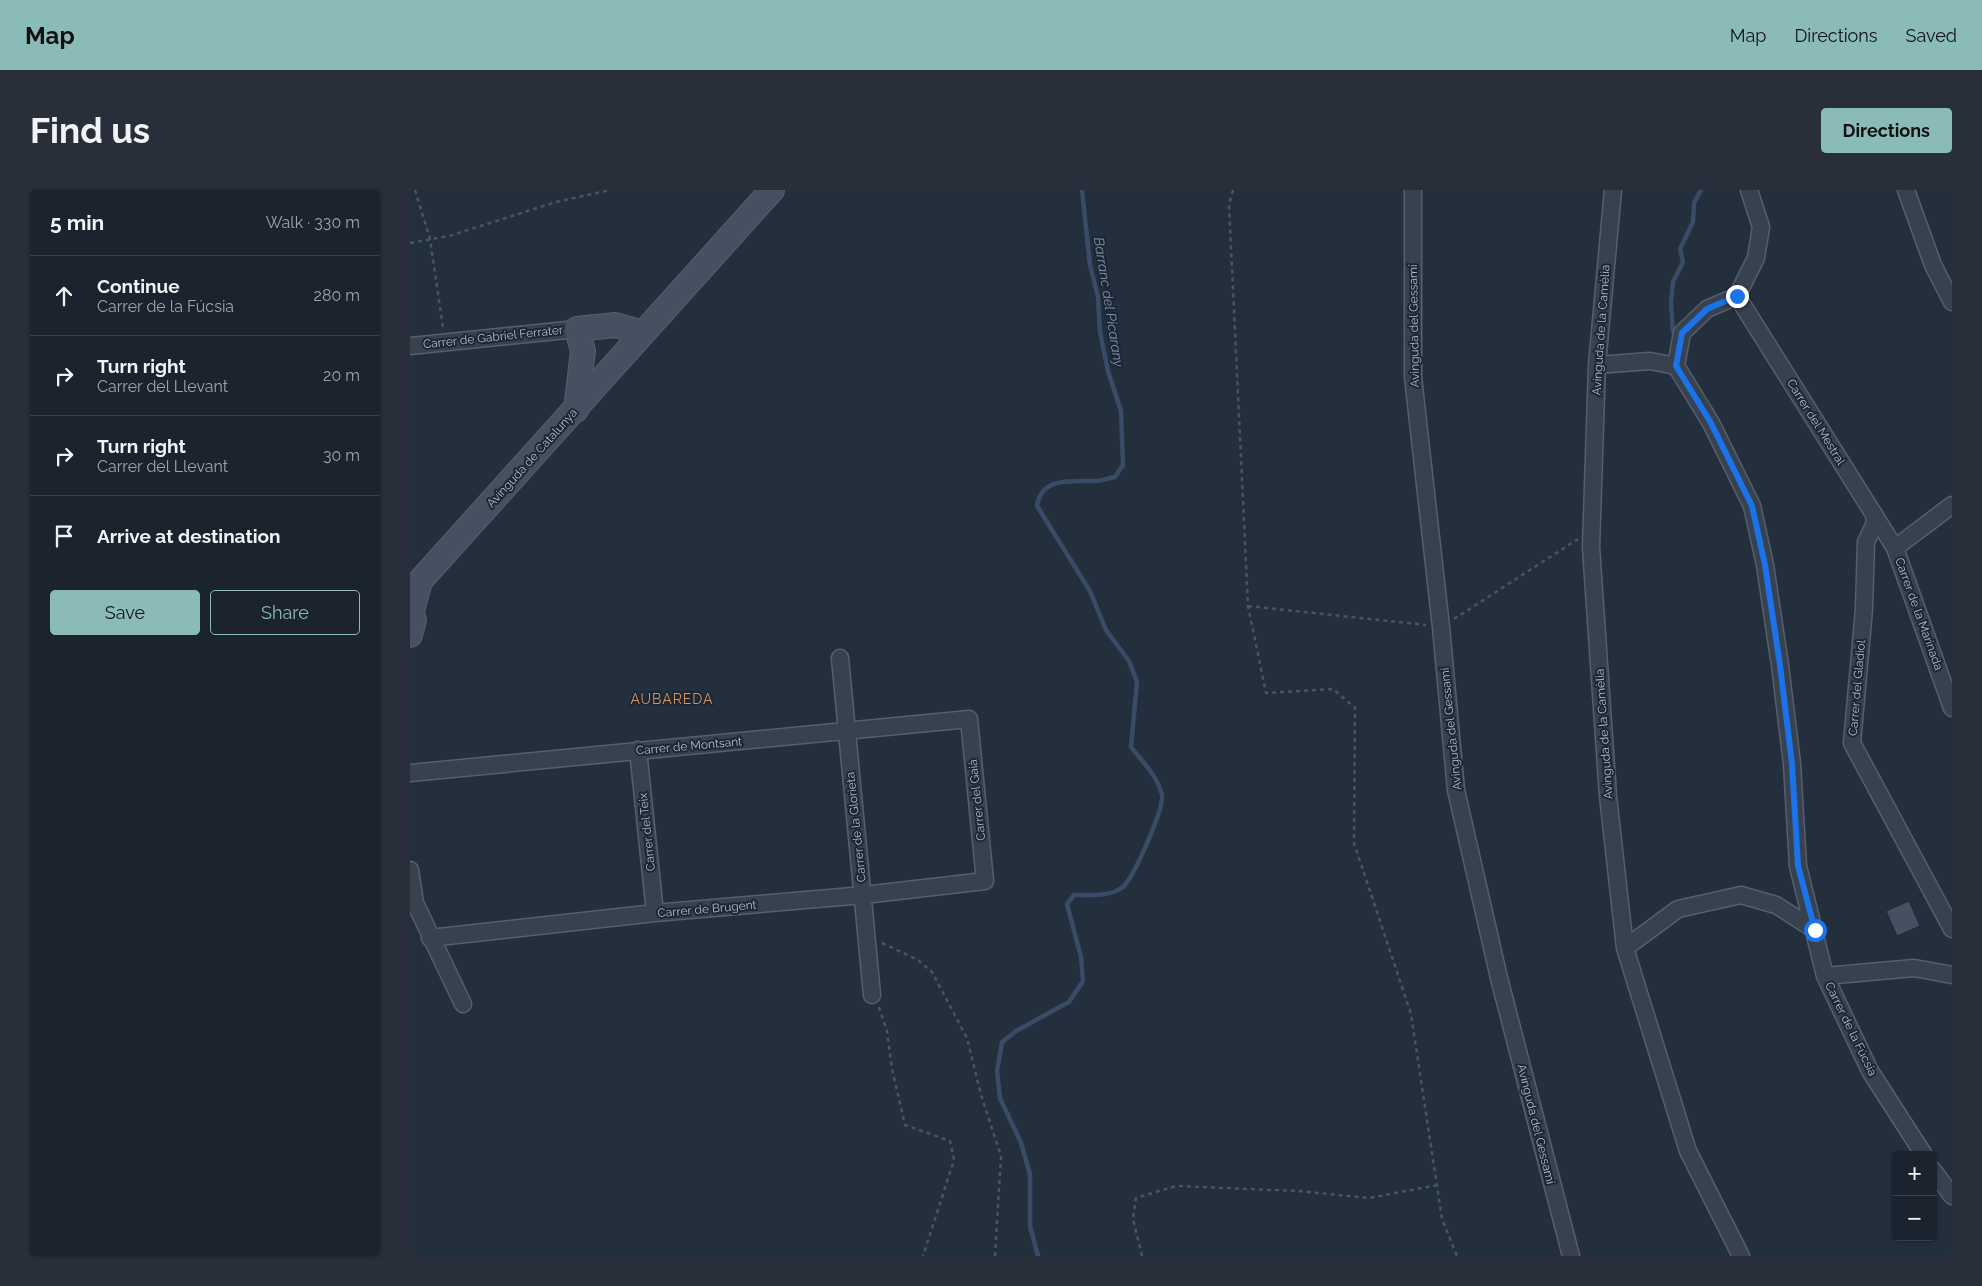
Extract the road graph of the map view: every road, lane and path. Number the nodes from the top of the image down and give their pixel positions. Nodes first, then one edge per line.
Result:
1 (415, 190) edge
2 (610, 190) edge
3 (772, 190) edge
4 (1233, 190) edge
5 (1413, 190) edge
6 (1613, 190) edge
7 (1749, 190) edge
8 (1906, 190) edge
9 (430, 239) junction
10 (410, 243) edge
11 (1737, 296) junction
12 (1952, 302) edge
13 (642, 333) junction
14 (580, 340) junction
15 (445, 342) junction
16 (410, 346) edge
17 (1597, 365) junction
18 (1676, 366) junction
19 (576, 410) junction
20 (1952, 505) edge
21 (1874, 514) junction
22 (1895, 548) junction
23 (415, 583) edge
24 (411, 609) edge
25 (410, 635) edge
26 (840, 658) dead end
27 (1952, 708) edge
28 (969, 719) joint
29 (846, 731) junction
30 (638, 750) junction
31 (410, 773) edge
32 (410, 870) edge
33 (985, 881) joint
34 (864, 895) junction
35 (655, 913) junction
36 (1952, 929) edge
37 (1815, 930) junction
38 (867, 936) junction
39 (430, 938) junction
40 (1625, 948) junction
41 (1952, 975) edge
42 (1825, 976) junction
43 (872, 991) joint
44 (463, 1004) dead end
45 (1921, 1151) edge
46 (1937, 1175) edge
47 (1437, 1185) junction
48 (1952, 1196) edge
49 (923, 1256) edge
50 (995, 1256) edge
51 (1142, 1256) edge
52 (1457, 1256) edge
53 (1571, 1256) edge
54 (1741, 1256) edge

1 - 9 path
2 - 9 path
3 - 13 street, Avinguda de Catalunya
4 - 47 path
5 - 53 street, Avinguda del Gessamí
6 - 17 street, Avinguda de la Camèlia
7 - 11 street
8 - 12 street
9 - 10 path
9 - 15 path
11 - 18 street
11 - 21 street, Carrer del Mestral
13 - 14 street
13 - 19 street, Avinguda de Catalunya
14 - 15 street, Carrer de Gabriel Ferrater
14 - 19 street
15 - 16 street, Carrer de Gabriel Ferrater
17 - 18 street
17 - 40 street, Avinguda de la Camèlia
18 - 37 street, Carrer de la Fúcsia
19 - 23 street, Avinguda de Catalunya
20 - 22 street
21 - 22 street, Carrer del Mestral
21 - 36 street, Carrer del Gladiol
22 - 27 street, Carrer de la Marinada
23 - 24 street
24 - 25 street
26 - 29 street, Carrer de la Glorieta
28 - 29 street, Carrer de Montsant
28 - 33 street, Carrer del Gaià
29 - 30 street, Carrer de Montsant
29 - 34 street, Carrer de la Glorieta
30 - 31 street, Carrer de Montsant
30 - 35 street, Carrer del Teix
32 - 39 street
33 - 34 street, Carrer de Brugent
34 - 35 street, Carrer de Brugent
34 - 38 street, Carrer de la Glorieta
35 - 39 street, Carrer de Brugent
37 - 40 street
37 - 42 street, Carrer de la Fúcsia
38 - 43 street, Carrer de la Glorieta
38 - 50 path
39 - 44 street
40 - 54 street, Avinguda de la Camèlia
41 - 42 street
42 - 45 street, Carrer de la Fúcsia
43 - 49 path
46 - 48 street
47 - 51 path
47 - 52 path

